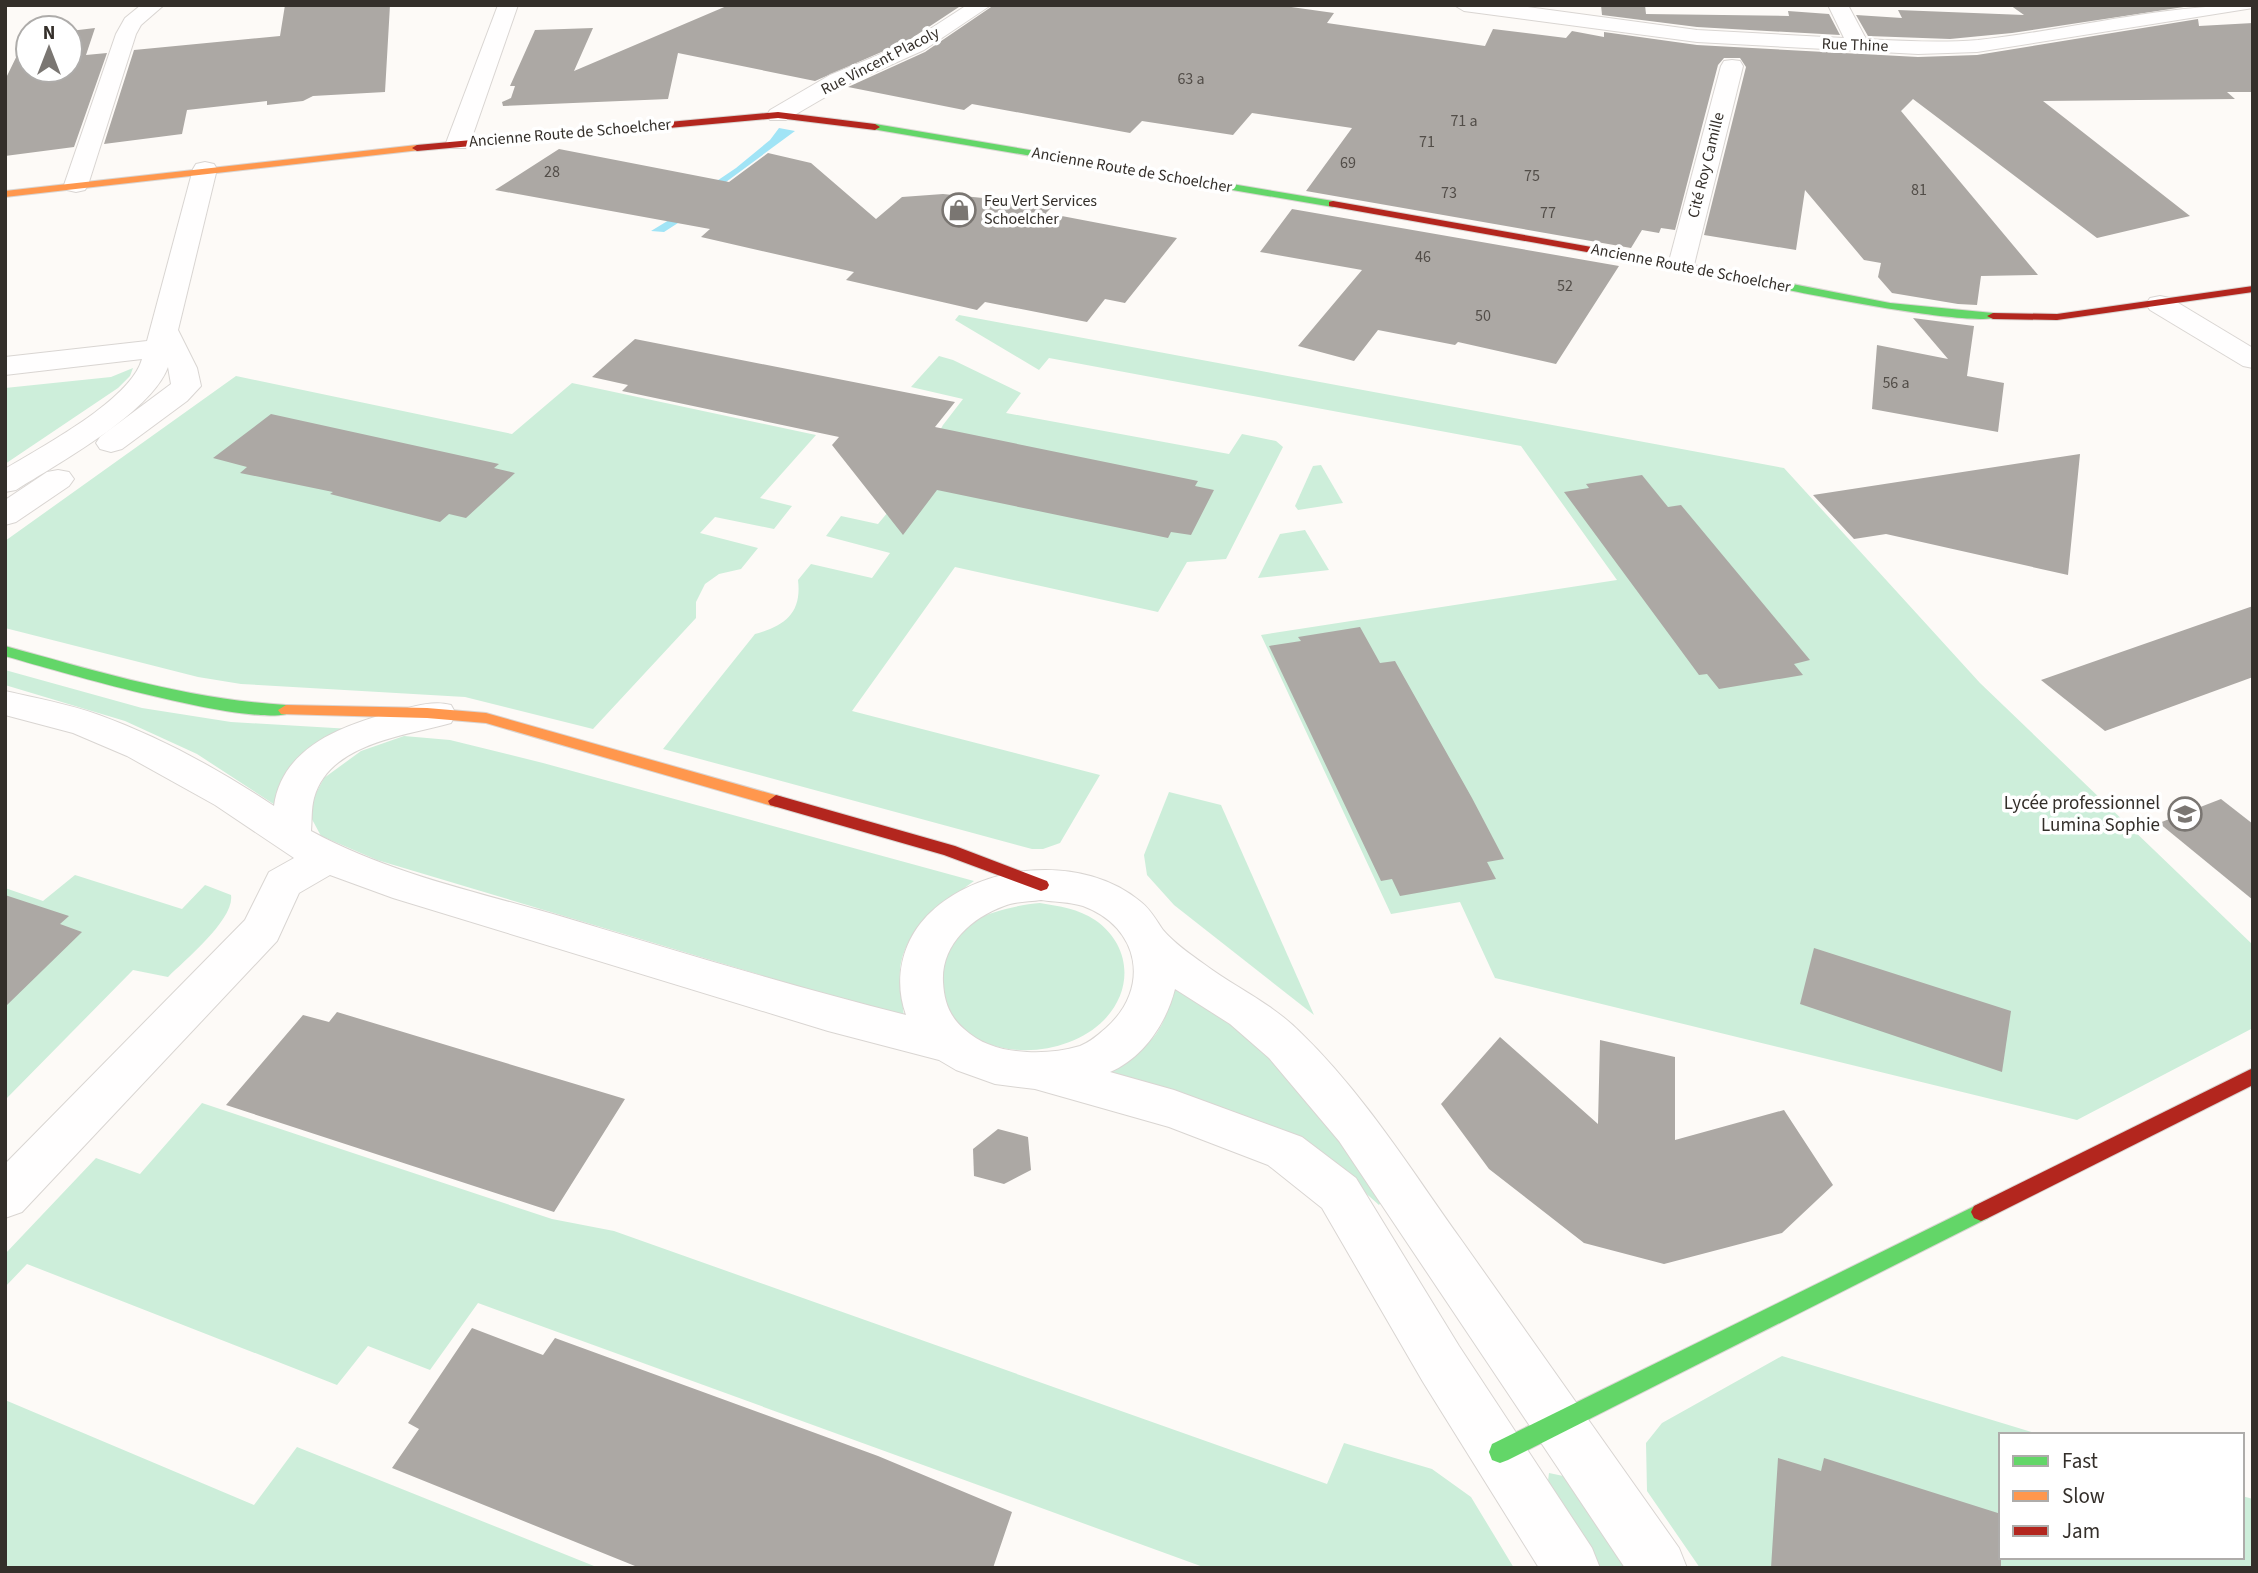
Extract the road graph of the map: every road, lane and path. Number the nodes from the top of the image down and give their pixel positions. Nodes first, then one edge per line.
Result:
1 (154, 5) edge
2 (508, 5) edge
3 (981, 5) edge
4 (1464, 5) edge
5 (1838, 5) edge
6 (2245, 5) edge
7 (1859, 46) junction
8 (1732, 66) dead end
9 (778, 116) junction
10 (458, 143) junction
11 (205, 169) junction
12 (76, 185) junction
13 (5, 194) edge
14 (1681, 265) junction
15 (2253, 289) edge
16 (2160, 304) junction
17 (165, 342) junction
18 (2253, 360) edge
19 (5, 366) edge
20 (5, 483) edge
21 (5, 515) edge
22 (5, 651) edge
23 (5, 704) edge
24 (443, 712) junction
25 (309, 848) junction
26 (1041, 885) junction
27 (1151, 944) junction
28 (951, 1045) junction
29 (1038, 1072) junction
30 (2253, 1076) edge
31 (5, 1197) edge
32 (1558, 1424) junction
33 (1500, 1452) junction
34 (1572, 1568) edge
35 (1659, 1568) edge

1 - 12 street
2 - 10 street
3 - 9 street, Rue Vincent Placoly
4 - 7 street, Rue Thine
5 - 7 street
6 - 7 street, Rue Thine
8 - 14 street, Cité Roy Camille
9 - 10 main road, Ancienne Route de Schoelcher
9 - 14 main road, Ancienne Route de Schoelcher
10 - 11 main road, Ancienne Route de Schoelcher
11 - 12 main road, Ancienne Route de Schoelcher
11 - 17 street
12 - 13 main road, Ancienne Route de Schoelcher
14 - 16 main road, Ancienne Route de Schoelcher
15 - 16 main road, Ancienne Route de Schoelcher
16 - 18 street
17 - 19 street
17 - 20 street
17 - 21 street
22 - 24 main road
23 - 25 street
24 - 25 street
24 - 26 main road
25 - 28 street
25 - 31 street
26 - 27 street
26 - 28 street
27 - 29 street
27 - 32 street
28 - 29 street
29 - 33 street
30 - 32 main road
32 - 33 main road
32 - 35 street
33 - 34 street

